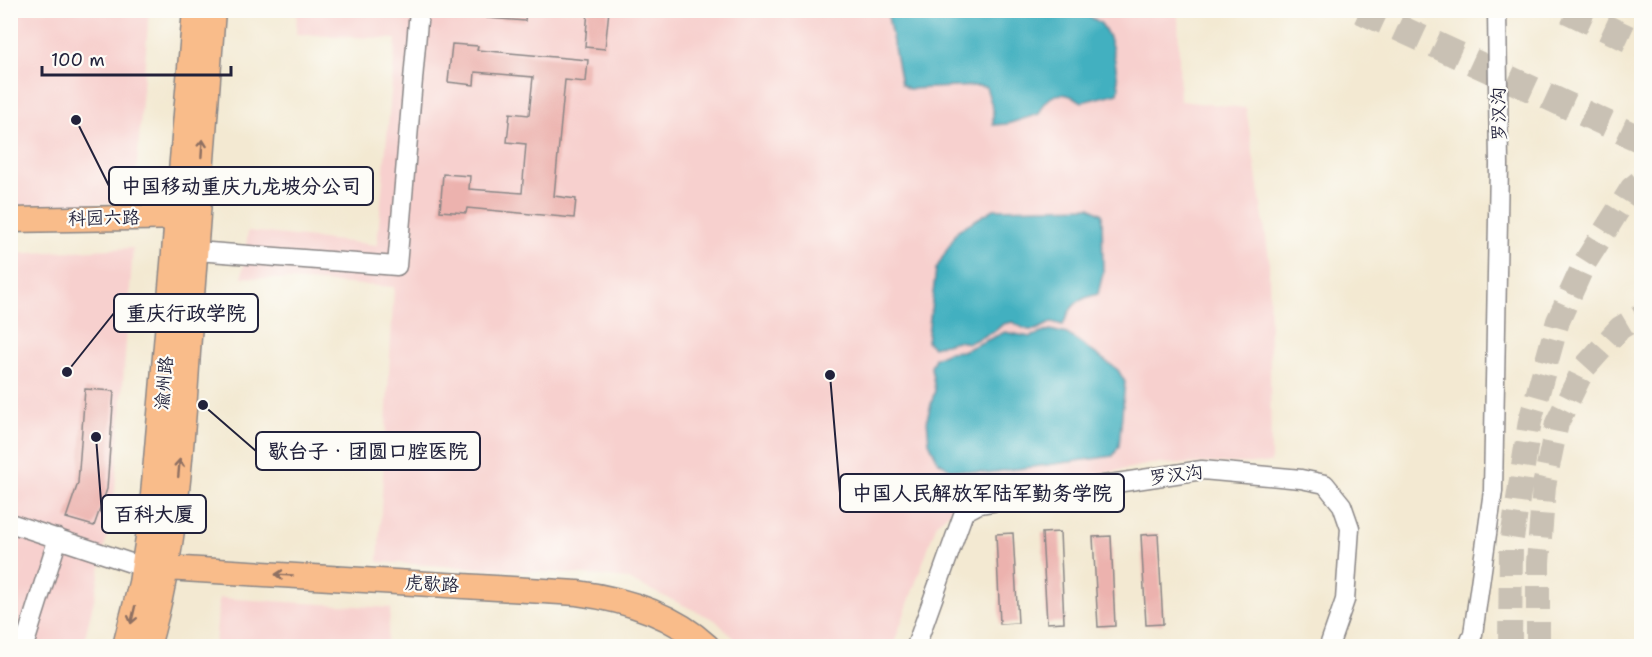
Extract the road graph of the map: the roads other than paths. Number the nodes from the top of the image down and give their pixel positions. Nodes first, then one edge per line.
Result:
1 (195, 10) edge
2 (213, 10) edge
3 (419, 10) edge
4 (1497, 10) edge
5 (10, 220) edge
6 (187, 233) junction
7 (10, 234) edge
8 (10, 523) edge
9 (58, 538) junction
10 (153, 576) junction
11 (24, 646) edge
12 (125, 646) edge
13 (148, 646) edge
14 (681, 646) edge
15 (707, 646) edge
16 (916, 646) edge
17 (1329, 646) edge
18 (1467, 646) edge

1 - 6 main road, 渝州路
6 -> 2 main road, 渝州路
3 - 6 street
4 - 18 street, 罗汉沟
5 - 6 main road, 科园六路
6 - 7 main road, 科园六路
6 - 10 main road, 渝州路
8 - 9 street
9 - 10 street
9 - 11 street
10 -> 12 main road, 渝州路
10 - 13 main road, 渝州路
10 - 14 main road, 虎歇路
15 -> 10 main road, 虎歇路
16 - 17 street, 罗汉沟

